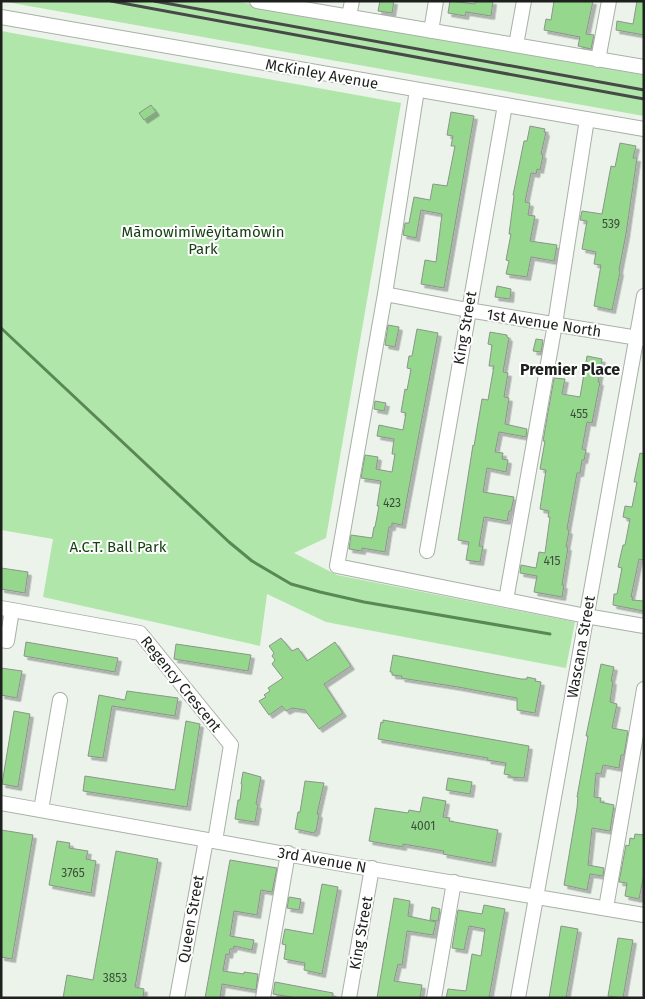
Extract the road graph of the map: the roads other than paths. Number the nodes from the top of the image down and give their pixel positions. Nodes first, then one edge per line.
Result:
1 (352, 1) edge
2 (436, 1) edge
3 (524, 1) edge
4 (608, 1) edge
5 (263, 2) edge
6 (349, 16) junction
7 (1, 17) edge
8 (431, 31) junction
9 (516, 45) junction
10 (598, 60) junction
11 (644, 68) edge
12 (416, 90) junction
13 (504, 105) junction
14 (587, 119) junction
15 (644, 129) edge
16 (384, 294) junction
17 (644, 296) edge
18 (468, 310) junction
19 (554, 324) junction
20 (640, 338) edge
21 (427, 551) dead end
22 (506, 600) junction
23 (6, 609) edge
24 (586, 616) junction
25 (644, 626) edge
26 (1, 640) edge
27 (644, 689) edge
28 (60, 700) dead end
29 (1, 803) edge
30 (41, 810) junction
31 (210, 840) junction
32 (288, 854) junction
33 (372, 868) junction
34 (454, 882) junction
35 (535, 896) junction
36 (606, 908) junction
37 (644, 915) edge
38 (177, 998) edge
39 (263, 998) edge
40 (349, 998) edge
41 (434, 998) edge
42 (518, 998) edge

1 - 6 street
2 - 8 street
3 - 9 street
4 - 10 street
5 - 6 street
6 - 8 street
7 - 12 street, McKinley Avenue
8 - 9 street
9 - 10 street
10 - 11 street
12 - 13 street, McKinley Avenue
12 - 16 street
13 - 14 street, McKinley Avenue
13 - 18 street, King Street
14 - 15 street, McKinley Avenue
14 - 19 street
16 - 18 street, 1st Avenue North
16 - 22 street
17 - 20 street, Wascana Street
18 - 19 street, 1st Avenue North
18 - 21 street, King Street
19 - 20 street, 1st Avenue North
19 - 22 street
20 - 24 street, Wascana Street
22 - 24 street
23 - 26 street
23 - 31 street, Regency Crescent
24 - 25 street
24 - 35 street, Wascana Street
27 - 36 street
28 - 30 street
29 - 30 street, 3rd Avenue N
30 - 31 street, 3rd Avenue N
31 - 32 street, 3rd Avenue N
31 - 38 street, Queen Street
32 - 33 street, 3rd Avenue N
32 - 39 street
33 - 34 street, 3rd Avenue N
33 - 40 street, King Street
34 - 35 street, 3rd Avenue N
34 - 41 street
35 - 36 street, 3rd Avenue N
35 - 42 street, Wascana Street
36 - 37 street, 3rd Avenue N

